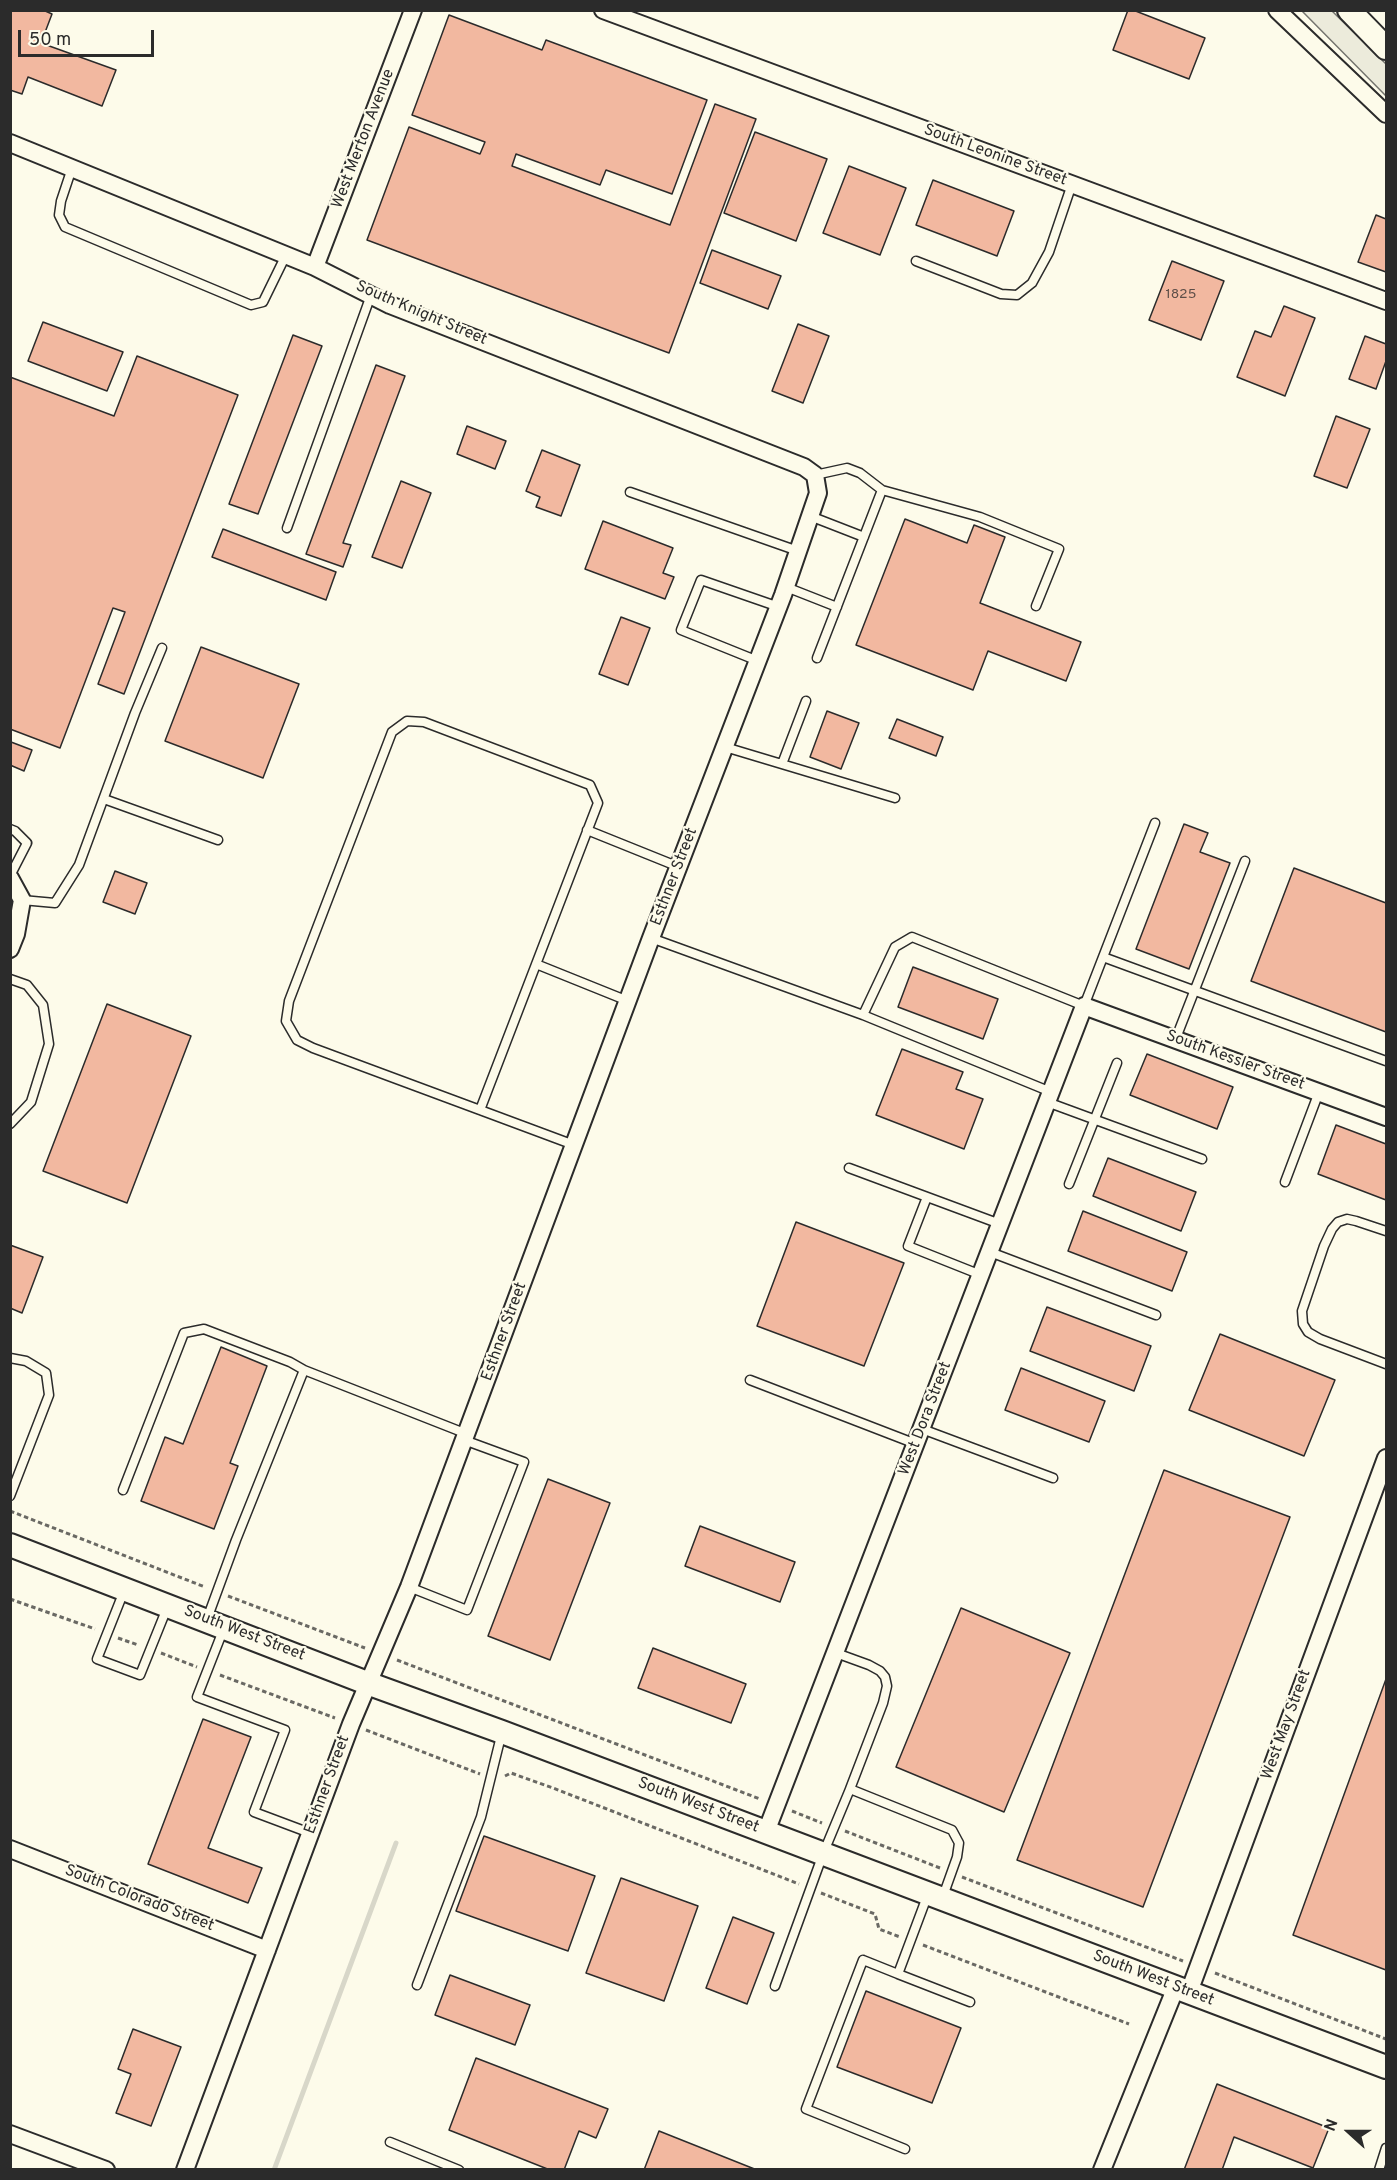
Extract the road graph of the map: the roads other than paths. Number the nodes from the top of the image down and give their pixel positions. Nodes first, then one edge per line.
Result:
1 (413, 10) edge
2 (603, 10) edge
3 (1277, 10) edge
4 (1349, 10) edge
5 (1386, 48) edge
6 (1386, 114) edge
7 (10, 143) edge
8 (72, 168) junction
9 (1072, 184) junction
10 (286, 255) junction
11 (916, 261) dead end
12 (315, 267) junction
13 (371, 295) junction
14 (1386, 301) edge
15 (815, 475) junction
16 (882, 490) junction
17 (630, 492) dead end
18 (810, 516) junction
19 (287, 528) dead end
20 (864, 537) junction
21 (798, 551) junction
22 (786, 587) junction
23 (1036, 606) dead end
24 (779, 607) junction
25 (837, 607) junction
26 (162, 648) dead end
27 (817, 658) dead end
28 (758, 661) junction
29 (806, 701) dead end
30 (725, 747) junction
31 (782, 764) junction
32 (896, 798) dead end
33 (104, 799) junction
34 (1155, 823) dead end
35 (10, 829) edge
36 (587, 830) junction
37 (218, 840) dead end
38 (1245, 861) dead end
39 (679, 867) junction
40 (15, 886) edge
41 (651, 939) junction
42 (10, 949) edge
43 (1103, 957) junction
44 (536, 964) junction
45 (10, 979) edge
46 (1195, 989) junction
47 (628, 1001) junction
48 (1084, 1006) junction
49 (863, 1015) junction
50 (1176, 1038) junction
51 (1386, 1061) edge
52 (1117, 1063) dead end
53 (1319, 1092) junction
54 (1049, 1097) junction
55 (480, 1110) junction
56 (1386, 1117) edge
57 (1094, 1119) junction
58 (10, 1124) edge
59 (574, 1145) junction
60 (1202, 1159) dead end
61 (849, 1168) dead end
62 (1285, 1182) dead end
63 (1069, 1184) dead end
64 (927, 1197) junction
65 (1000, 1224) junction
66 (1386, 1232) edge
67 (990, 1252) junction
68 (981, 1275) junction
69 (1156, 1315) dead end
70 (10, 1358) edge
71 (1386, 1364) edge
72 (304, 1370) junction
73 (750, 1380) dead end
74 (466, 1437) junction
75 (919, 1437) junction
76 (1386, 1458) edge
77 (1053, 1478) dead end
78 (123, 1490) dead end
79 (10, 1496) edge
80 (10, 1545) edge
81 (410, 1587) junction
82 (125, 1588) junction
83 (168, 1605) junction
84 (216, 1623) junction
85 (836, 1653) junction
86 (368, 1683) junction
87 (502, 1732) junction
88 (850, 1790) junction
89 (766, 1832) junction
90 (310, 1833) junction
91 (10, 1849) edge
92 (823, 1854) junction
93 (935, 1896) junction
94 (267, 1950) junction
95 (898, 1974) junction
96 (417, 1985) dead end
97 (775, 1986) dead end
98 (1183, 1990) junction
99 (970, 2002) dead end
100 (1386, 2067) edge
101 (10, 2134) edge
102 (390, 2142) dead end
103 (1386, 2148) edge
104 (905, 2149) dead end
105 (106, 2169) edge
106 (185, 2169) edge
107 (459, 2169) edge
108 (1102, 2169) edge
109 (1378, 2169) edge

1 - 12 street, West Merton Avenue
2 - 9 street, South Leonine Street
3 - 6 street
4 - 5 main road
7 - 8 street, South Knight Street
8 - 10 street, South Knight Street
8 - 10 lane
9 - 11 lane
9 - 14 street, South Leonine Street
10 - 12 street, South Knight Street
12 - 13 street, South Knight Street
13 - 15 street, South Knight Street
13 - 19 lane
15 - 16 lane
15 - 18 street, Esthner Street
16 - 20 lane
16 - 23 lane
17 - 21 lane
18 - 20 lane
18 - 21 street, Esthner Street
20 - 25 lane
21 - 22 street, Esthner Street
22 - 24 street, Esthner Street
22 - 25 lane
24 - 28 street, Esthner Street
24 - 28 lane
25 - 27 lane
26 - 33 lane
28 - 30 street, Esthner Street
29 - 31 lane
30 - 31 lane
30 - 39 street, Esthner Street
31 - 32 lane
33 - 37 lane
33 - 40 lane
34 - 43 lane
35 - 40 lane
36 - 39 lane
36 - 44 lane
36 - 55 lane
38 - 46 lane
39 - 41 street, Esthner Street
40 - 42 street
41 - 47 street, Esthner Street
41 - 49 lane
43 - 46 lane
43 - 48 lane
44 - 47 lane
44 - 55 lane
45 - 58 lane
46 - 50 lane
46 - 51 lane
47 - 59 street, Esthner Street
48 - 49 lane
48 - 50 street, South Kessler Street
48 - 54 street, West Dora Street
49 - 54 lane
50 - 53 street, South Kessler Street
52 - 57 lane
53 - 56 street, South Kessler Street
53 - 62 lane
54 - 57 lane
54 - 65 street, West Dora Street
55 - 59 lane
57 - 60 lane
57 - 63 lane
59 - 74 street, Esthner Street
61 - 64 lane
64 - 65 lane
64 - 68 lane
65 - 67 street, West Dora Street
66 - 71 lane
67 - 68 street, West Dora Street
67 - 69 lane
68 - 75 street, West Dora Street
70 - 79 lane
72 - 74 lane
72 - 78 lane
72 - 84 lane
73 - 75 lane
74 - 81 street, Esthner Street
74 - 81 lane
75 - 77 lane
75 - 85 street, West Dora Street
76 - 98 street, West May Street
80 - 82 main road, South West Street
81 - 86 street, Esthner Street
82 - 83 main road, South West Street
82 - 83 lane
83 - 84 main road, South West Street
84 - 86 main road, South West Street
84 - 90 lane
85 - 88 lane
85 - 89 street, West Dora Street
86 - 87 main road, South West Street
86 - 90 street, Esthner Street
87 - 89 main road, South West Street
87 - 96 lane
88 - 92 lane
88 - 93 lane
89 - 92 main road, South West Street
90 - 94 street, Esthner Street
91 - 94 street, South Colorado Street
92 - 93 main road, South West Street
92 - 97 lane
93 - 95 lane
93 - 98 main road, South West Street
94 - 106 street, Esthner Street
95 - 99 lane
95 - 104 lane
98 - 100 main road, South West Street
98 - 108 street, West May Street
101 - 105 street
102 - 107 lane
103 - 109 lane

